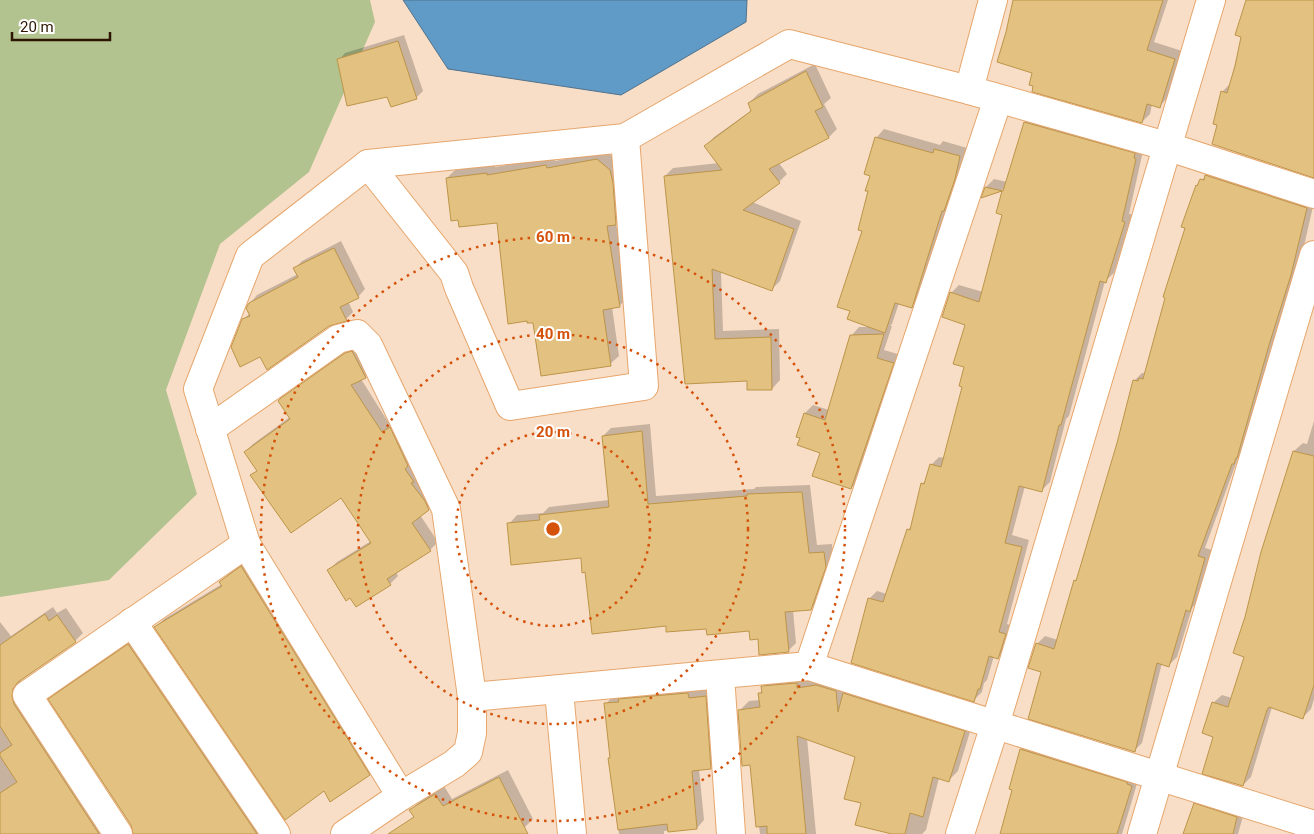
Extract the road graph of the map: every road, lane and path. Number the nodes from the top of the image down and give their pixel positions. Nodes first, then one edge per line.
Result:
1 (993, 0) edge
2 (1211, 0) edge
3 (969, 90) junction
4 (998, 99) junction
5 (625, 138) junction
6 (1166, 146) junction
7 (368, 164) junction
8 (1314, 194) edge
9 (1314, 255) edge
10 (210, 429) junction
11 (246, 544) junction
12 (132, 622) junction
13 (809, 666) junction
14 (720, 676) junction
15 (559, 690) junction
16 (472, 698) junction
17 (995, 725) junction
18 (1159, 777) junction
19 (401, 796) junction
20 (1314, 825) edge
21 (118, 834) edge
22 (276, 834) edge
23 (345, 834) edge
24 (572, 834) edge
25 (731, 834) edge
26 (960, 834) edge
27 (1142, 834) edge

1 - 3 street
2 - 6 street
3 - 4 street
3 - 5 street
4 - 6 street
4 - 13 street
5 - 7 street
5 - 7 street
6 - 8 street
6 - 17 street
7 - 10 street
9 - 18 street
10 - 11 street
10 - 16 street
11 - 12 street
11 - 19 street
12 - 21 street
12 - 22 street
13 - 14 street
13 - 17 street
14 - 15 street
14 - 25 street
15 - 16 street
15 - 24 street
16 - 19 street
17 - 18 street
17 - 26 street
18 - 20 street
18 - 27 street
19 - 23 street

